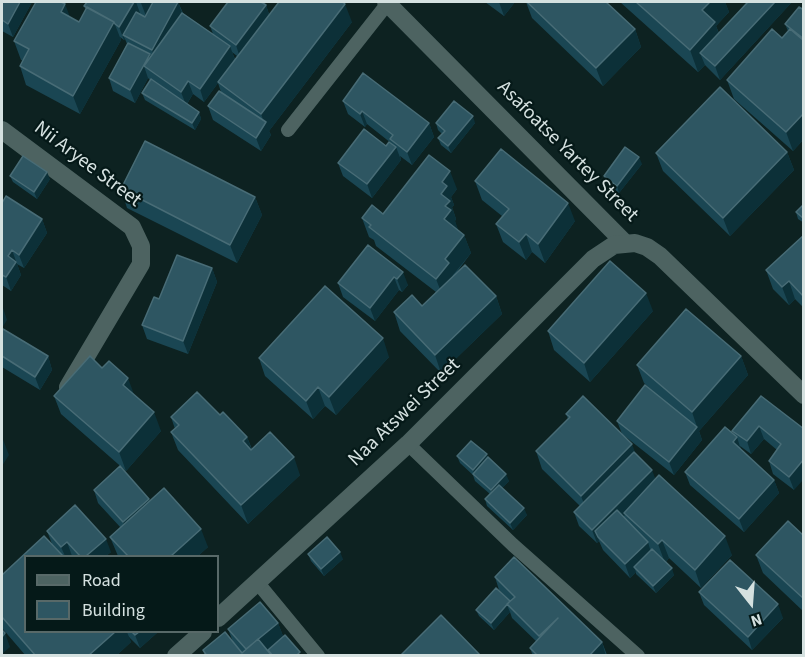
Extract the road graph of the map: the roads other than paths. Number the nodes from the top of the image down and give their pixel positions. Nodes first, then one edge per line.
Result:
1 (387, 2) edge
2 (2, 130) edge
3 (288, 130) dead end
4 (624, 242) junction
5 (804, 395) edge
6 (62, 399) edge
7 (408, 444) junction
8 (257, 582) junction
9 (219, 617) edge
10 (201, 633) edge
11 (176, 656) edge
12 (318, 656) edge
13 (638, 656) edge

1 - 3 lane
1 - 4 street, Asafoatse Yartey Street
2 - 6 street, Nii Aryee Street
4 - 5 street, Asafoatse Yartey Street
4 - 7 street, Naa Atswei Street
7 - 8 street, Naa Atswei Street
7 - 13 lane
8 - 9 street, Naa Atswei Street
8 - 12 lane
10 - 11 street

